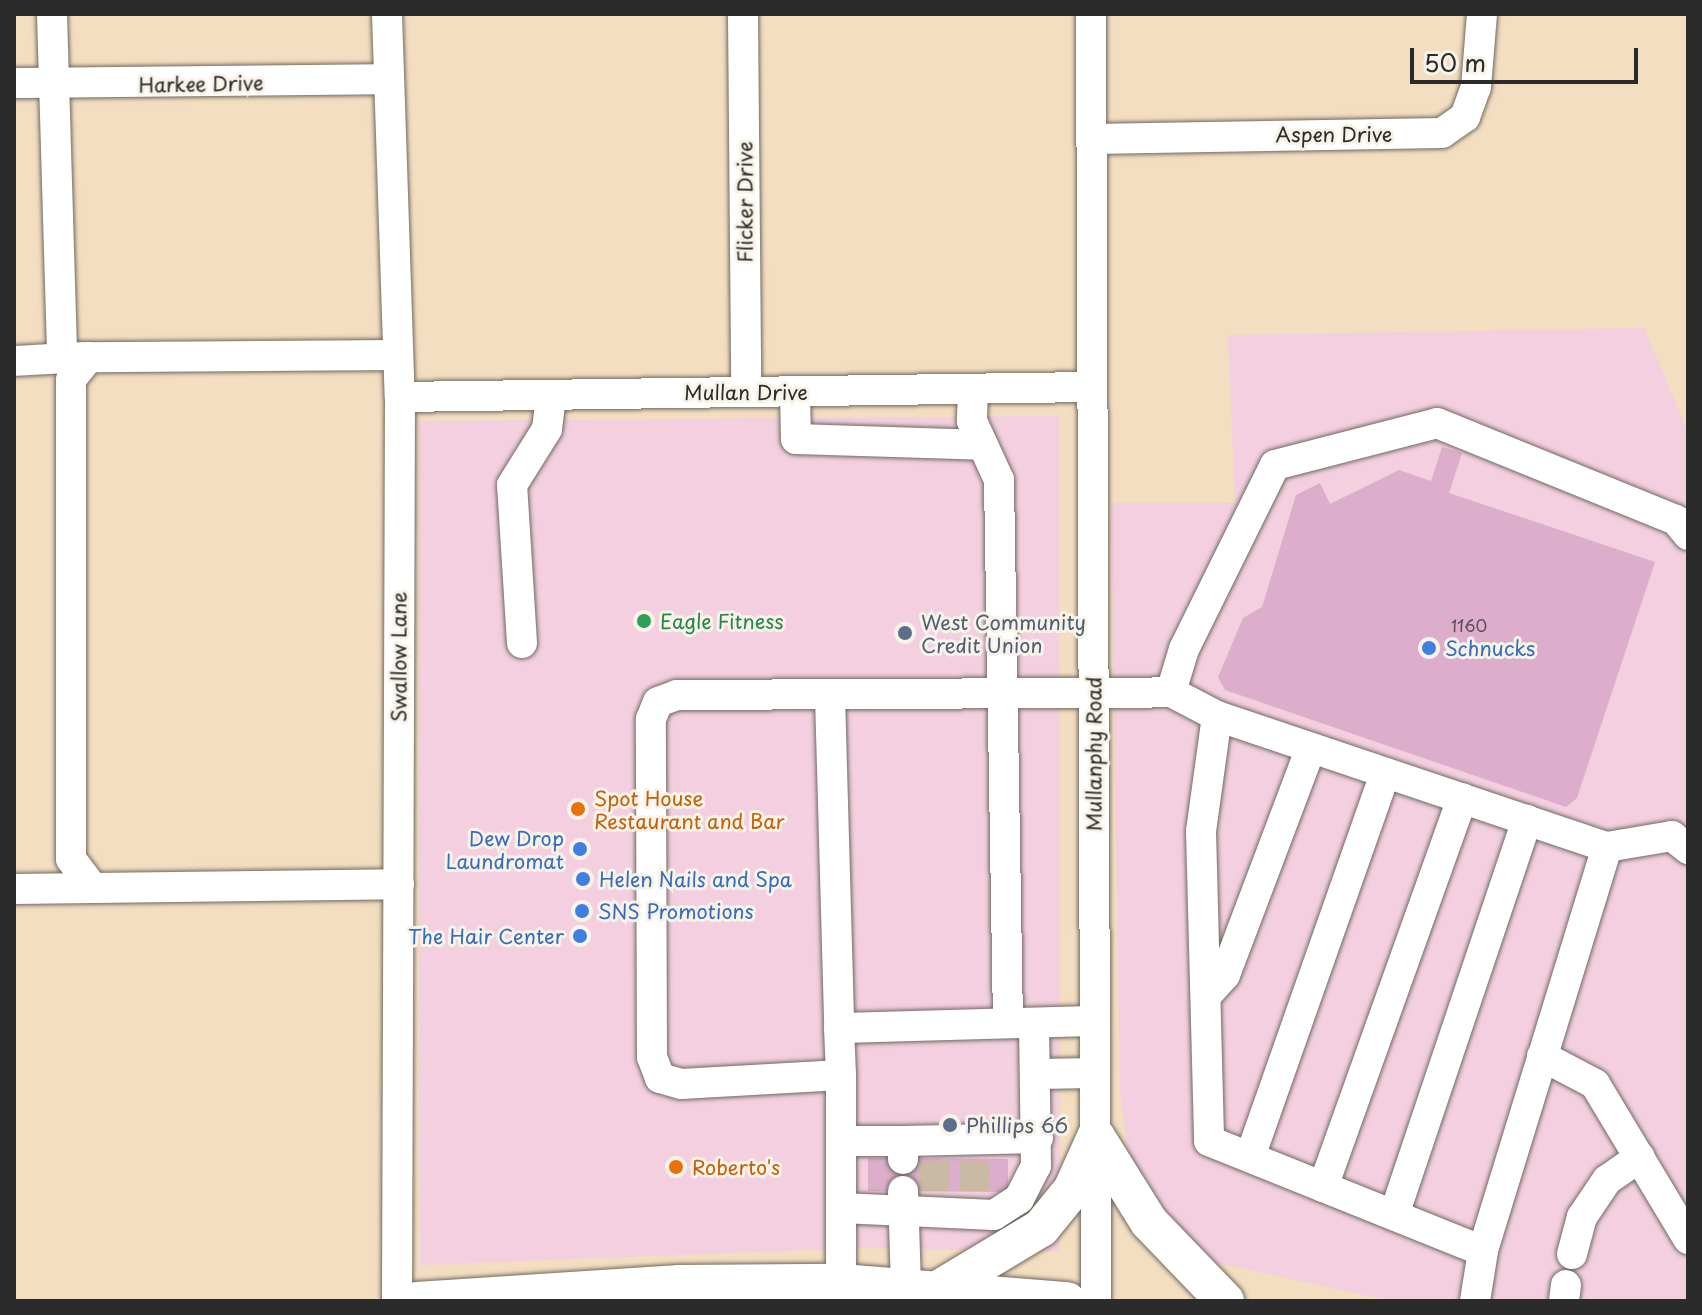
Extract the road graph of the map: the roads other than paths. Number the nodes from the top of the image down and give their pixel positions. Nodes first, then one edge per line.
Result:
1 (52, 14) edge
2 (387, 14) edge
3 (743, 14) edge
4 (1091, 14) edge
5 (1482, 14) edge
6 (388, 79) junction
7 (14, 83) edge
8 (52, 83) junction
9 (1092, 139) junction
10 (398, 355) junction
11 (76, 357) junction
12 (14, 361) edge
13 (1092, 387) junction
14 (973, 389) junction
15 (746, 391) junction
16 (795, 392) junction
17 (551, 395) junction
18 (400, 397) junction
19 (983, 445) junction
20 (1688, 535) edge
21 (522, 643) dead end
22 (1171, 692) junction
23 (1094, 695) junction
24 (830, 696) junction
25 (1000, 697) junction
26 (1217, 716) junction
27 (1311, 748) junction
28 (1385, 773) junction
29 (1462, 798) junction
30 (1527, 820) junction
31 (1607, 847) junction
32 (1688, 849) edge
33 (399, 884) junction
34 (93, 888) junction
35 (14, 889) edge
36 (1206, 996) junction
37 (1094, 1021) junction
38 (1021, 1022) junction
39 (839, 1028) junction
40 (1542, 1056) junction
41 (1094, 1073) junction
42 (1038, 1074) junction
43 (841, 1075) junction
44 (1096, 1137) junction
45 (1038, 1138) junction
46 (841, 1141) junction
47 (1250, 1157) junction
48 (1640, 1157) junction
49 (1323, 1187) junction
50 (904, 1201) junction
51 (841, 1208) junction
52 (1394, 1215) junction
53 (1688, 1239) edge
54 (1483, 1251) junction
55 (1572, 1254) dead end
56 (841, 1283) junction
57 (934, 1291) edge
58 (679, 1293) edge
59 (397, 1301) edge
60 (417, 1301) edge
61 (1067, 1301) edge
62 (1096, 1301) edge
63 (1225, 1301) edge
64 (1475, 1301) edge

1 - 8 street
2 - 6 street, Swallow Lane
3 - 15 street, Flicker Drive
4 - 9 street, Mullanphy Road
5 - 9 street, Aspen Drive
6 - 8 street, Harkee Drive
6 - 10 street, Swallow Lane
7 - 8 street, Harkee Drive
8 - 11 street
9 - 13 street, Mullanphy Road
10 - 11 street
10 - 18 street, Swallow Lane
11 - 12 street
11 - 34 street
13 - 14 street, Mullan Drive
13 - 23 street, Mullanphy Road
14 - 16 street, Mullan Drive
14 - 19 street
15 - 16 street, Mullan Drive
15 - 17 street, Mullan Drive
16 - 19 street
17 - 18 street, Mullan Drive
17 - 21 street
18 - 33 street, Swallow Lane
19 - 25 street
20 - 22 street
22 - 23 street
22 - 26 street
23 - 25 street
23 - 37 street, Mullanphy Road
24 - 25 street
24 - 39 street
24 - 43 street
25 - 38 street
26 - 27 street
26 - 36 street
27 - 28 street
27 - 36 street
28 - 29 street
28 - 47 street
29 - 30 street
29 - 49 street
30 - 31 street
30 - 52 street
31 - 32 street
31 - 40 street
33 - 34 street
33 - 59 street, Swallow Lane
34 - 35 street
36 - 47 street
37 - 38 street
37 - 41 street, Mullanphy Road
38 - 39 street
38 - 42 street
39 - 43 street
40 - 48 street
40 - 54 street
41 - 42 street
41 - 44 street, Mullanphy Road
42 - 45 street
43 - 46 street
44 - 57 main road
44 - 62 street, Mullanphy Road
44 - 63 main road
45 - 46 street
45 - 50 street
46 - 51 street
47 - 49 street
48 - 53 street
48 - 55 street
49 - 52 street
50 - 51 street
50 - 57 street
51 - 56 street
52 - 54 street
54 - 64 street
56 - 57 main road
56 - 58 main road
57 - 61 main road
58 - 60 main road

